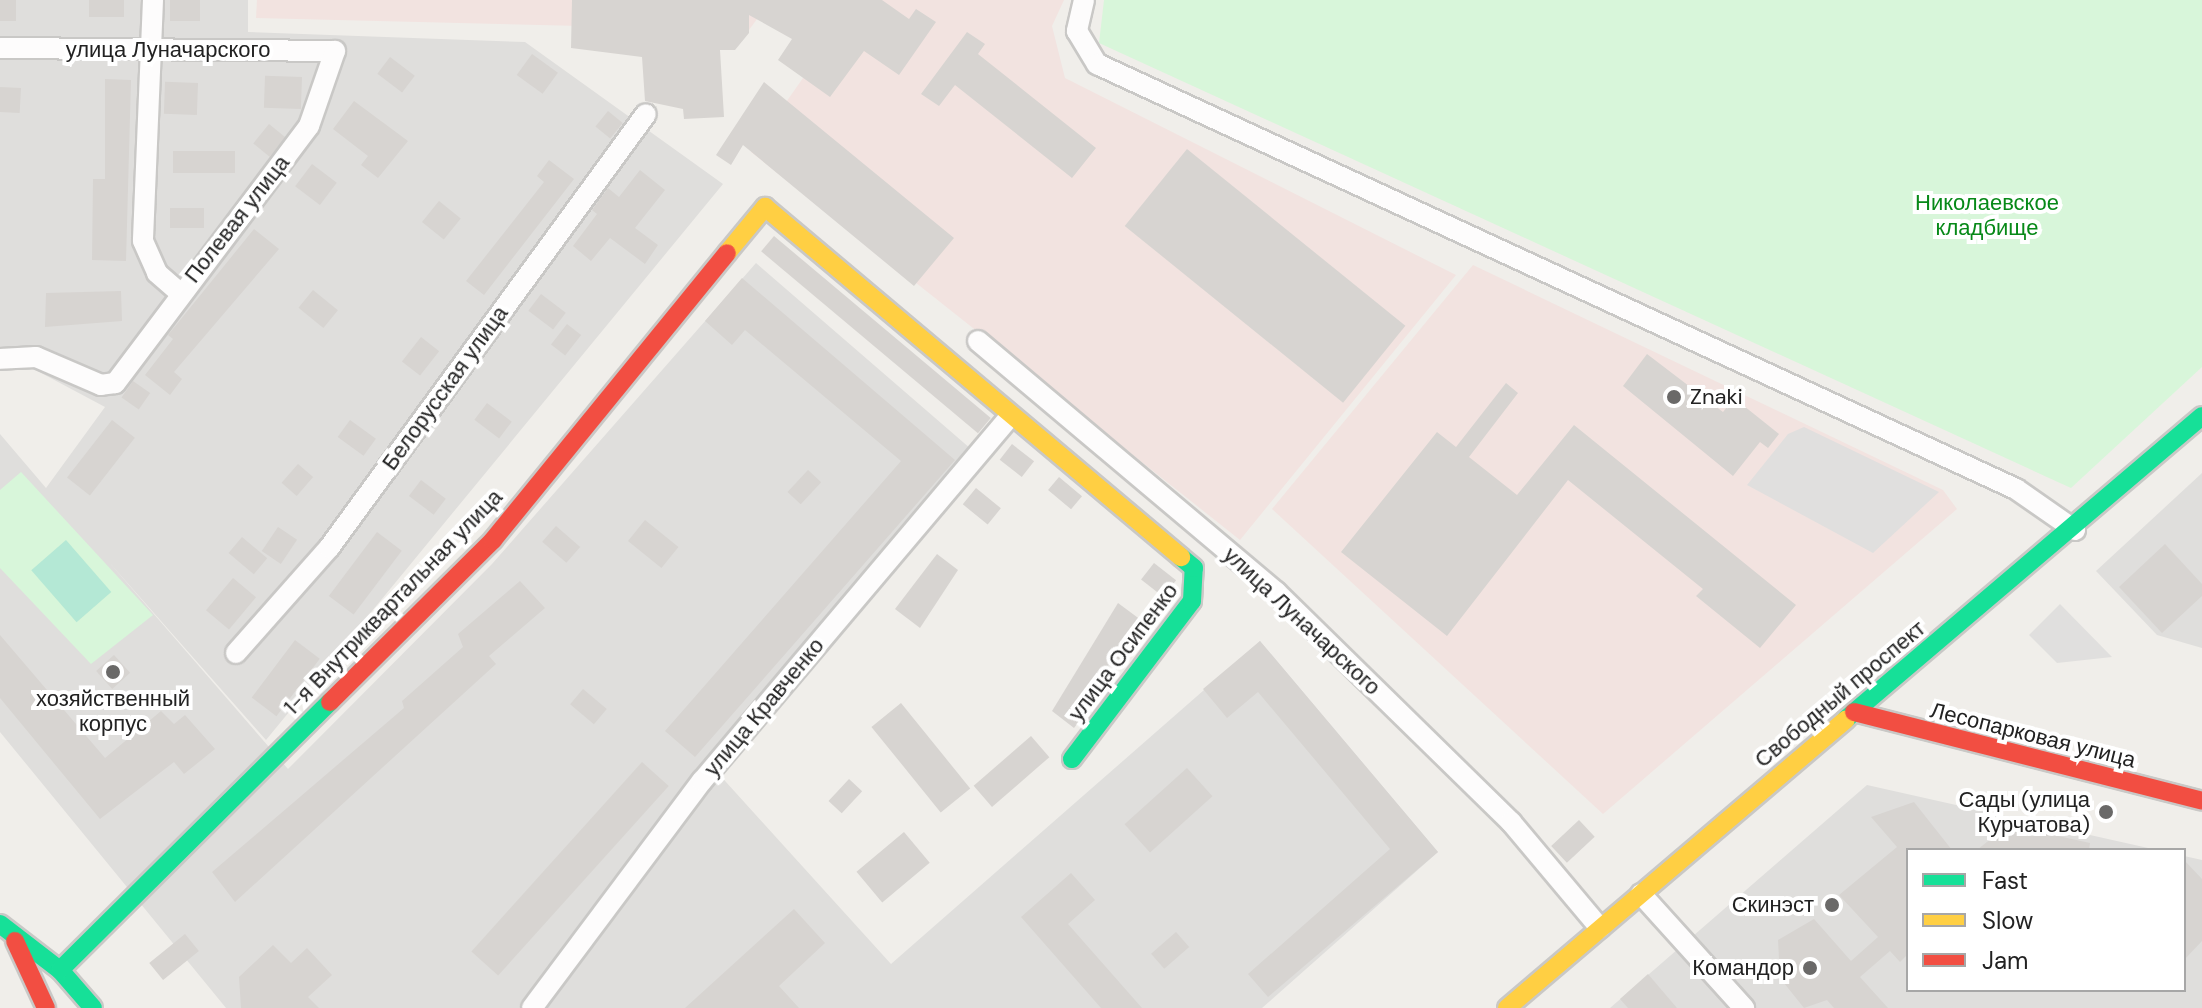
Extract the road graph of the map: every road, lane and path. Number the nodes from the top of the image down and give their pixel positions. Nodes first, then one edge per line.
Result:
1 (153, 0) edge
2 (1084, 0) edge
3 (0, 48) edge
4 (152, 51) junction
5 (335, 51) joint
6 (646, 114) dead end
7 (765, 207) joint
8 (179, 292) junction
9 (978, 341) dead end
10 (0, 359) edge
11 (1010, 416) junction
12 (2202, 416) edge
13 (2075, 530) junction
14 (1194, 568) joint
15 (236, 653) dead end
16 (1854, 712) junction
17 (1072, 759) dead end
18 (2202, 801) edge
19 (1641, 894) junction
20 (0, 924) edge
21 (1600, 928) junction
22 (15, 941) junction
23 (60, 970) junction
24 (46, 1008) edge
25 (93, 1008) edge
26 (532, 1008) edge
27 (1507, 1008) edge
28 (1744, 1008) edge

1 - 4 street
2 - 13 street
3 - 4 street, улица Луначарского
4 - 5 street, улица Луначарского
4 - 8 street
5 - 8 street, Полевая улица
6 - 15 street, Белорусская улица
7 - 11 street, улица Луначарского
7 - 23 street, 1-я Внутриквартальная улица
8 - 10 street, Полевая улица
9 - 21 street, улица Луначарского
11 - 14 street, улица Луначарского
11 - 26 street, улица Кравченко
12 - 13 street, Свободный проспект
13 - 16 street, Свободный проспект
14 - 17 street, улица Осипенко
16 - 18 street, Лесопарковая улица
16 - 19 street, Свободный проспект
19 - 21 street, Свободный проспект
19 - 28 street
20 - 22 street
21 - 27 street, Свободный проспект
22 - 23 street
22 - 24 street
23 - 25 street

